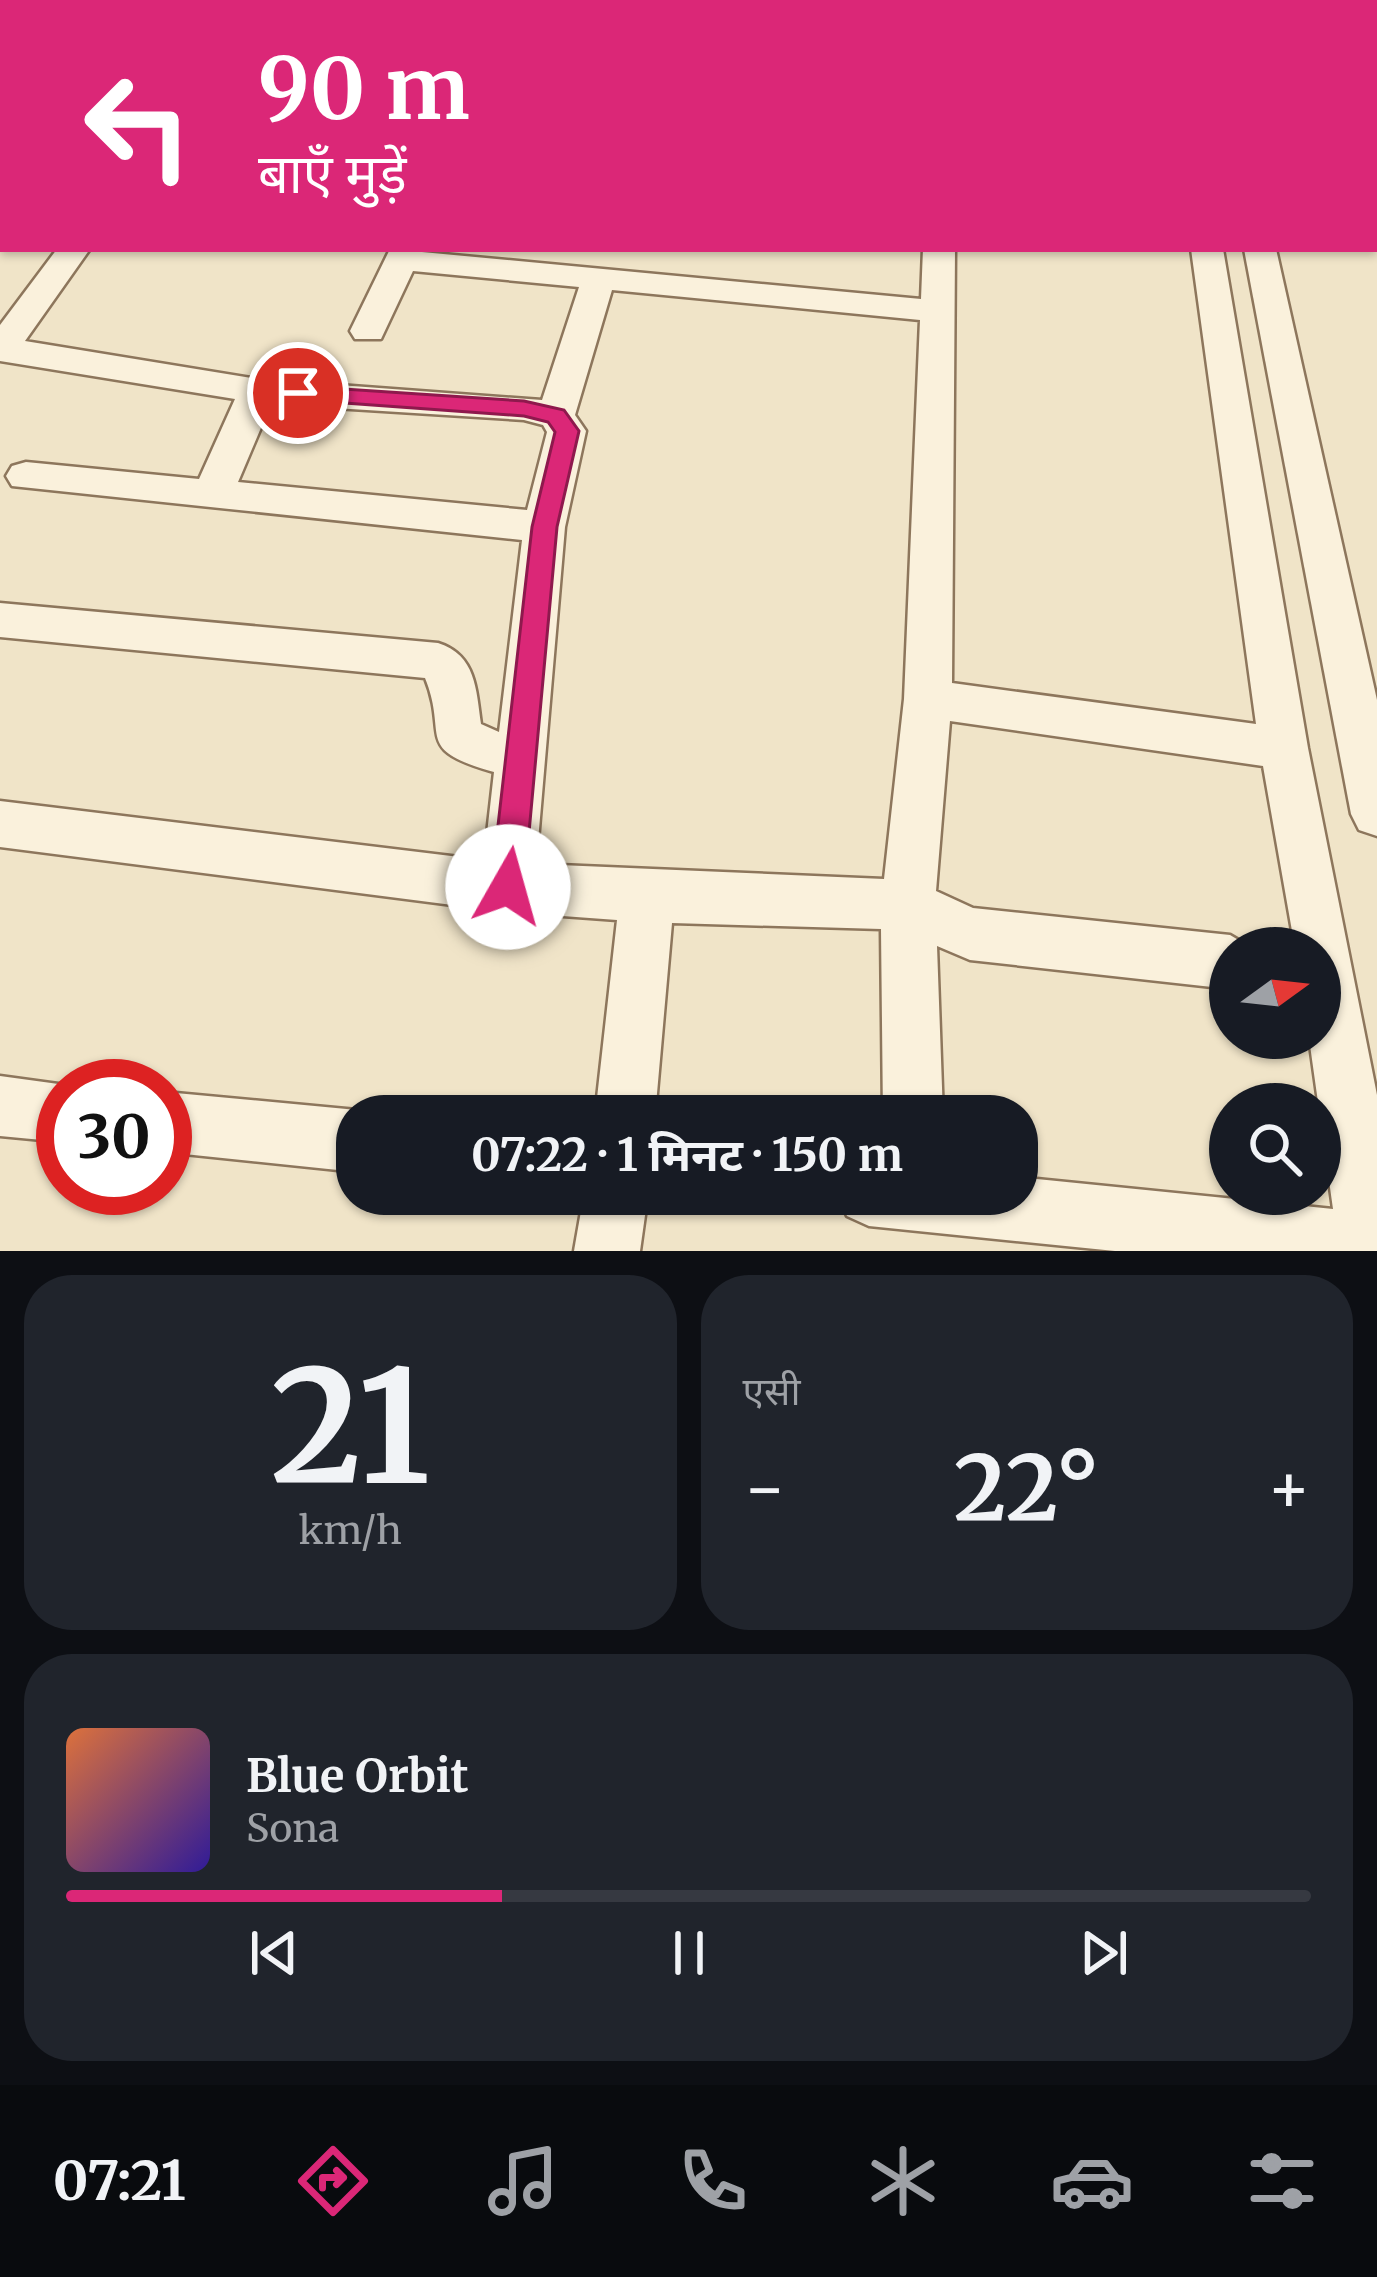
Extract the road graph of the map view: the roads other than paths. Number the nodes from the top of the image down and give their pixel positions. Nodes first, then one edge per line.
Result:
1 (72, 252) edge
2 (939, 252) edge
3 (1207, 252) edge
4 (1261, 252) edge
5 (404, 254) edge
6 (599, 278) junction
7 (940, 311) junction
8 (368, 331) dead end
9 (1, 349) edge
10 (258, 391) junction
11 (556, 416) junction
12 (26, 476) dead end
13 (214, 491) junction
14 (544, 527) junction
15 (0, 620) edge
16 (928, 699) junction
17 (1284, 748) junction
18 (523, 759) junction
19 (1377, 814) edge
20 (0, 824) edge
21 (508, 887) junction
22 (647, 897) junction
23 (908, 905) junction
24 (1316, 927) edge
25 (1209, 960) edge
26 (1339, 1059) edge
27 (628, 1095) edge
28 (913, 1095) edge
29 (0, 1106) edge
30 (36, 1109) edge
31 (192, 1125) edge
32 (336, 1139) edge
33 (1038, 1211) edge
34 (613, 1215) edge
35 (1371, 1248) edge
36 (607, 1251) edge

1 - 9 street
2 - 7 street
3 - 17 street
4 - 19 street
5 - 6 street
5 - 8 street
6 - 7 street
6 - 11 street
7 - 16 street
9 - 10 street
10 - 11 street
10 - 13 street
11 - 14 street
12 - 13 street
13 - 14 street
14 - 18 street
15 - 18 street
16 - 17 street
16 - 23 street
17 - 24 street
18 - 21 street
20 - 21 street
21 - 22 street
22 - 23 street
22 - 27 street
23 - 25 street
23 - 28 street
26 - 35 street
29 - 30 street
31 - 32 street
33 - 35 street
34 - 36 street

